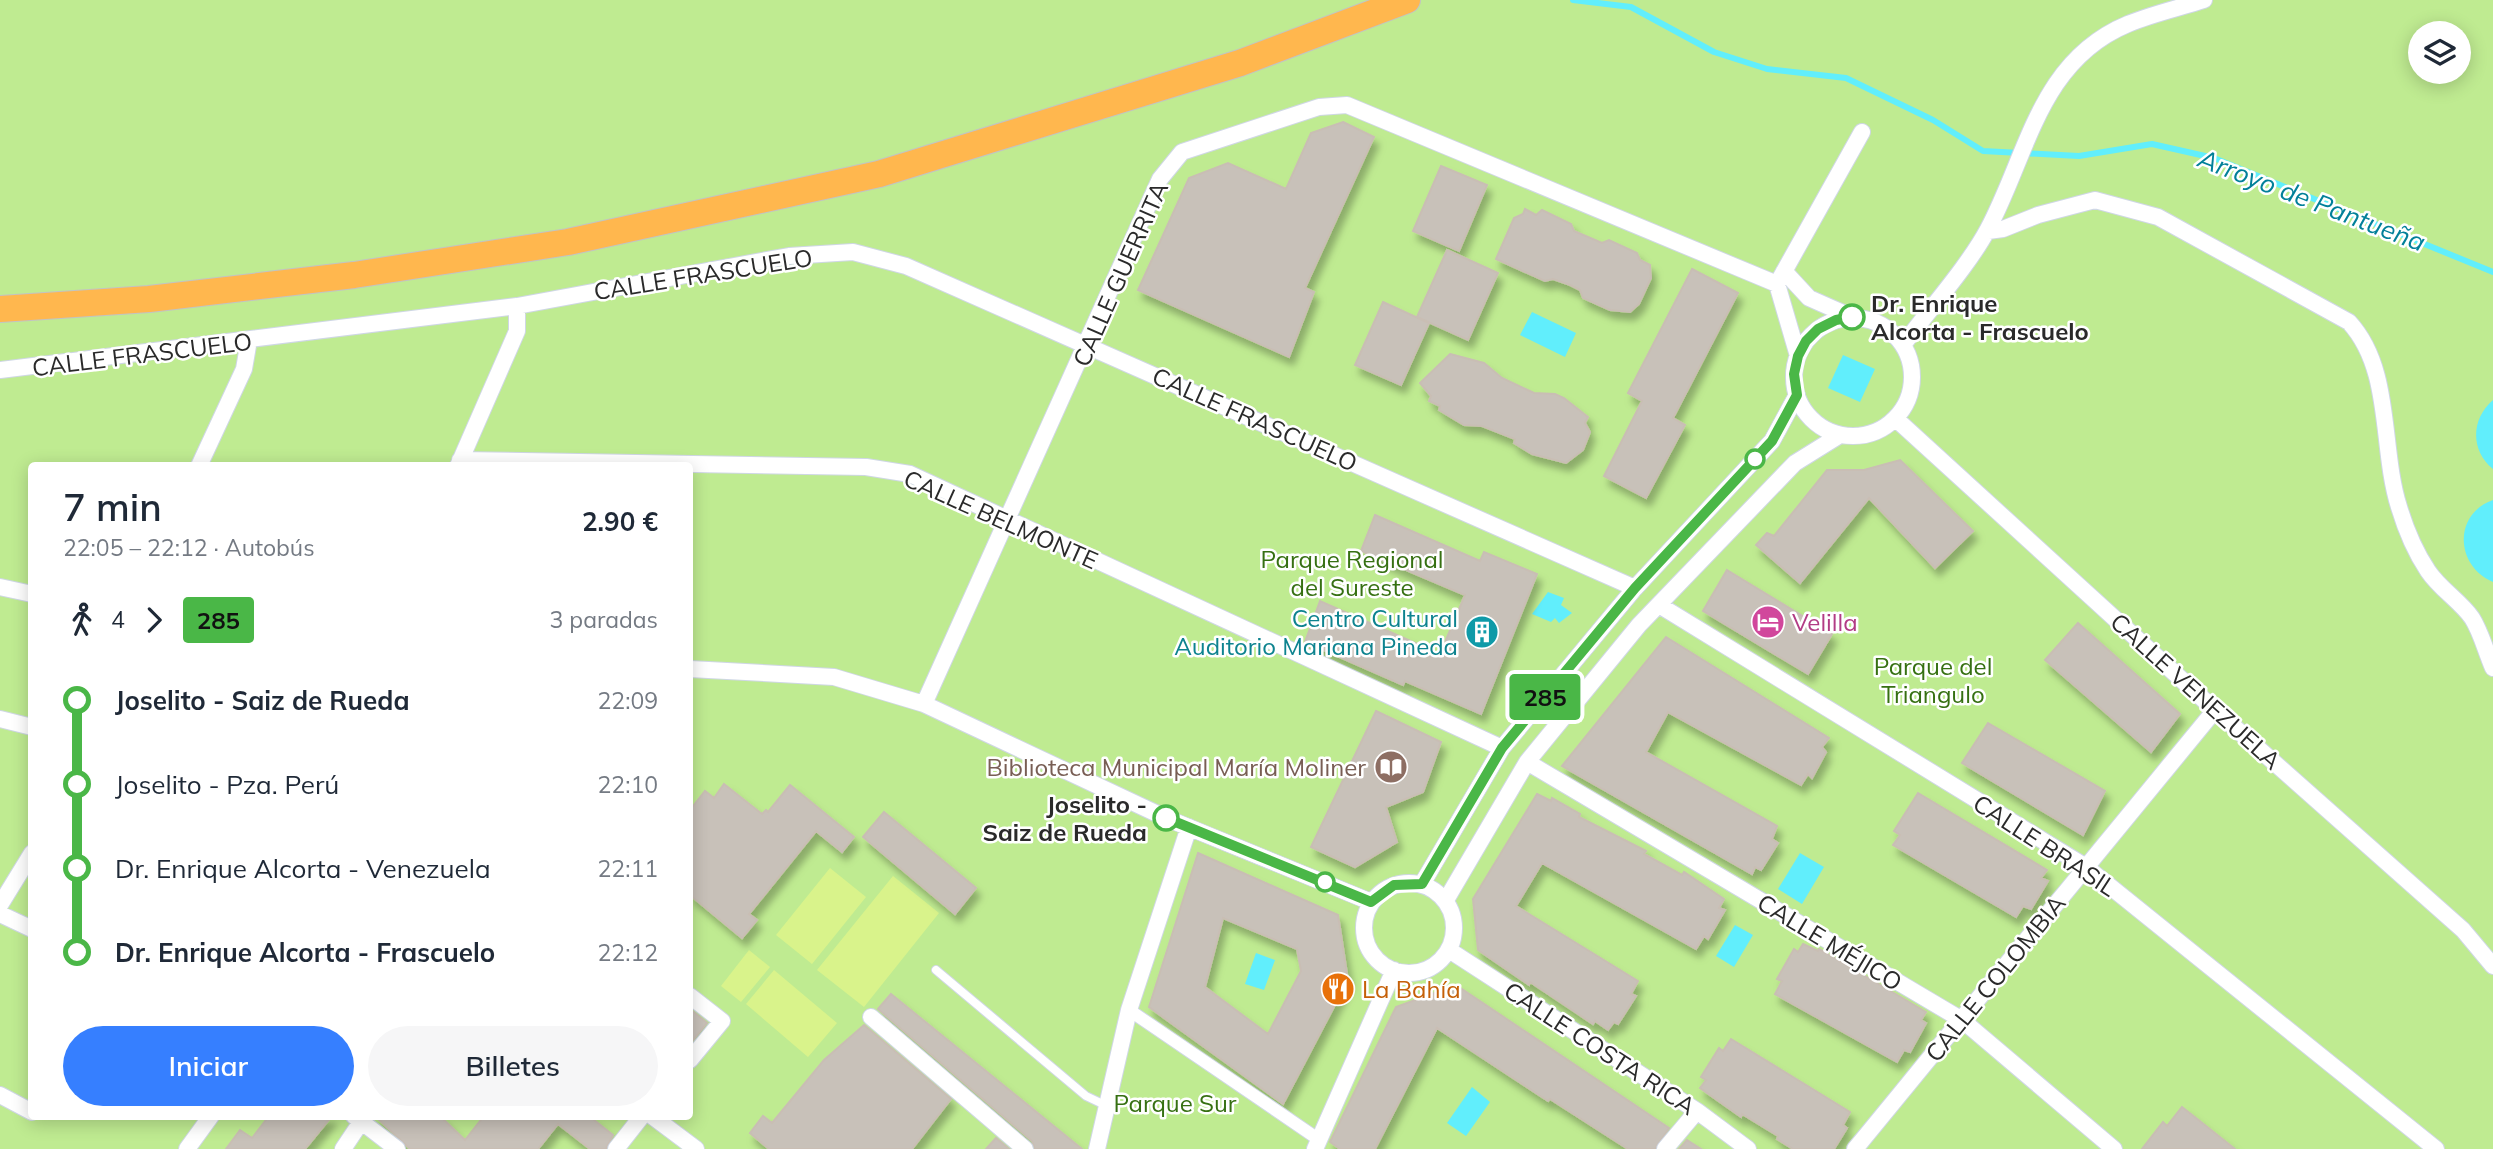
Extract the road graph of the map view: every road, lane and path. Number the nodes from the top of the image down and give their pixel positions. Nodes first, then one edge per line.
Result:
1 (1407, 0) edge
2 (2204, 0) edge
3 (1862, 132) dead end
4 (1988, 231) junction
5 (1781, 278) junction
6 (517, 306) junction
7 (0, 309) edge
8 (1852, 317) junction
9 (249, 340) junction
10 (1088, 345) junction
11 (1903, 345) junction
12 (1798, 356) junction
13 (0, 370) edge
14 (1797, 395) junction
15 (1896, 418) junction
16 (1840, 435) junction
17 (202, 462) edge
18 (459, 462) edge
19 (693, 465) edge
20 (1009, 521) junction
21 (0, 587) edge
22 (1635, 588) junction
23 (28, 593) edge
24 (1659, 605) junction
25 (2493, 668) edge
26 (693, 669) edge
27 (924, 704) junction
28 (2215, 710) junction
29 (0, 719) edge
30 (28, 726) edge
31 (1502, 748) junction
32 (1527, 762) junction
33 (1189, 828) junction
34 (28, 860) edge
35 (2086, 867) junction
36 (1422, 884) junction
37 (1446, 900) junction
38 (1371, 902) junction
39 (0, 905) edge
40 (0, 914) edge
41 (28, 927) edge
42 (1449, 950) junction
43 (2493, 966) edge
44 (936, 970) dead end
45 (1394, 970) junction
46 (693, 998) edge
47 (1129, 1010) junction
48 (871, 1017) dead end
49 (1962, 1020) junction
50 (693, 1055) edge
51 (0, 1095) edge
52 (1107, 1106) junction
53 (28, 1110) edge
54 (1697, 1111) junction
55 (208, 1120) edge
56 (359, 1120) edge
57 (362, 1120) edge
58 (639, 1120) edge
59 (657, 1120) edge
60 (1321, 1146) edge
61 (187, 1149) edge
62 (343, 1149) edge
63 (397, 1149) edge
64 (616, 1149) edge
65 (696, 1149) edge
66 (1025, 1149) edge
67 (1097, 1149) edge
68 (1665, 1149) edge
69 (1748, 1149) edge
70 (1855, 1149) edge
71 (2114, 1149) edge
72 (2436, 1149) edge

1 - 7 main road
2 - 4 street
3 - 5 street
4 - 11 street
4 - 25 street
5 - 8 street, CALLE GUERRITA
5 - 10 street, CALLE GUERRITA
5 - 12 street
6 - 9 street, CALLE FRASCUELO
6 - 10 street, CALLE FRASCUELO
6 - 18 street
8 - 11 street
8 - 12 street
9 - 13 street, CALLE FRASCUELO
9 - 17 street
10 - 20 street, CALLE GUERRITA
10 - 22 street, CALLE FRASCUELO
11 - 15 street
12 - 14 street
14 - 16 street
14 - 22 street
15 - 16 street
15 - 28 street, CALLE VENEZUELA
16 - 24 street
19 - 20 street, CALLE BELMONTE
20 - 27 street, CALLE GUERRITA
20 - 31 street, CALLE BELMONTE
21 - 23 street
22 - 31 street
24 - 32 street
24 - 35 street, CALLE BRASIL
26 - 27 street
27 - 33 street
28 - 35 street, CALLE COLOMBIA
28 - 43 street, CALLE VENEZUELA
29 - 30 street
31 - 36 street
32 - 37 street
32 - 49 street, CALLE MÉJICO
33 - 38 street
33 - 47 street
34 - 39 street
35 - 49 street, CALLE COLOMBIA
35 - 72 street, CALLE BRASIL
36 - 37 street
36 - 38 street
37 - 42 street
38 - 45 street
40 - 41 street
42 - 45 street
42 - 54 street, CALLE COSTA RICA
44 - 52 lane
45 - 60 street
46 - 50 street
47 - 52 street
47 - 60 street
48 - 66 street
49 - 70 street, CALLE COLOMBIA
49 - 71 street, CALLE MÉJICO
51 - 53 street
52 - 67 street
54 - 68 street
54 - 69 street, CALLE COSTA RICA
55 - 61 street
56 - 62 street
57 - 63 street
58 - 64 street
59 - 65 street

